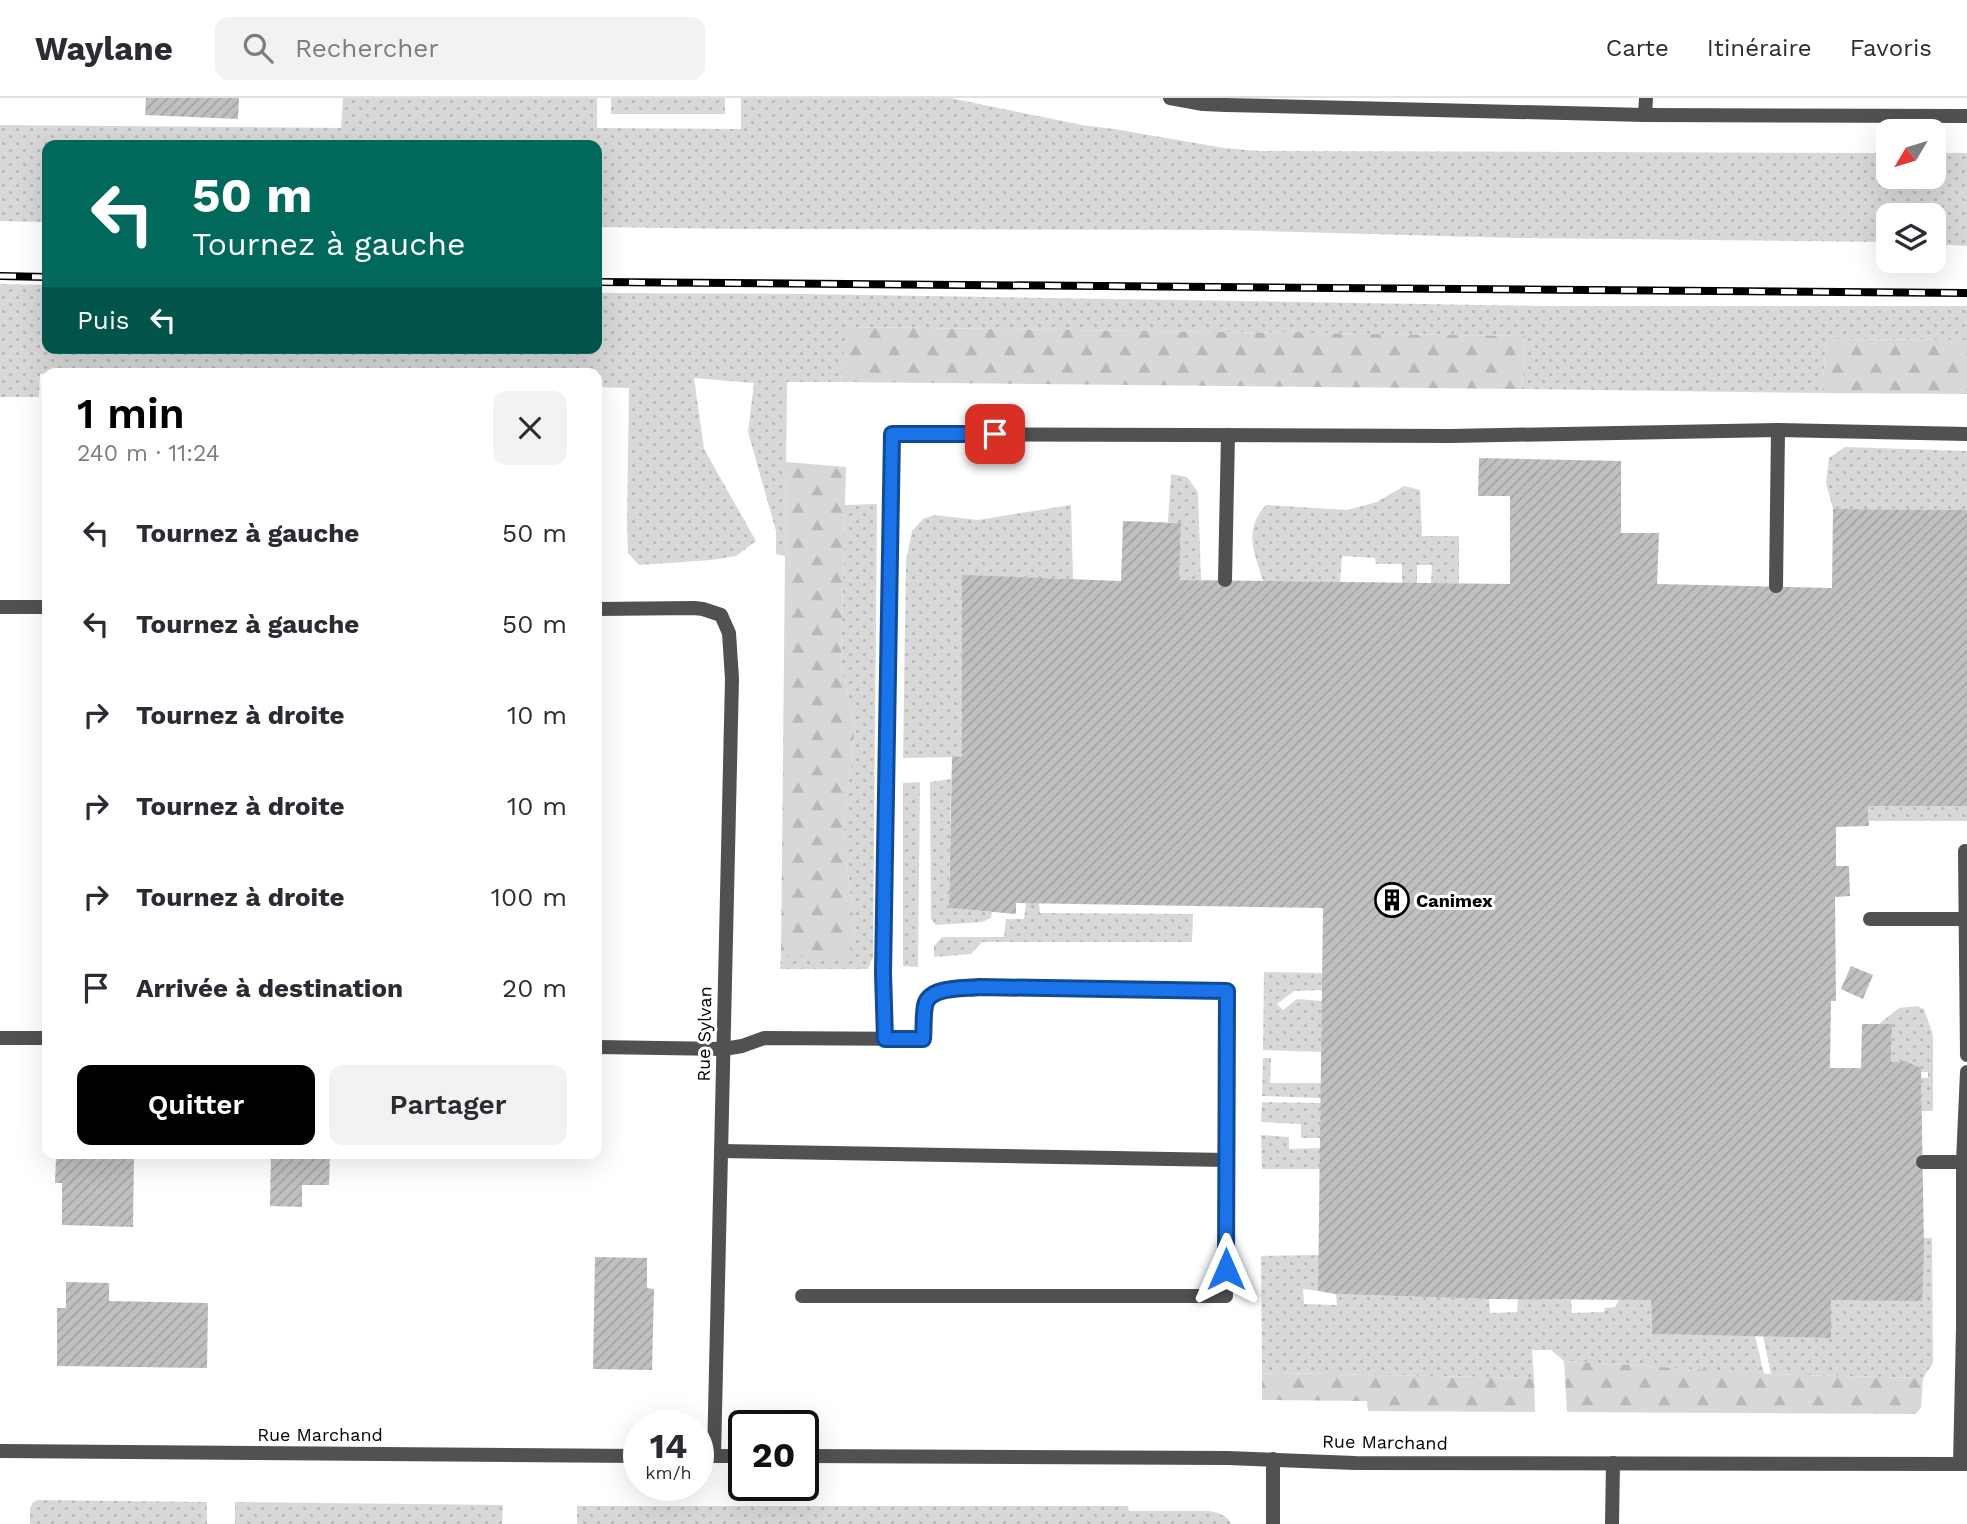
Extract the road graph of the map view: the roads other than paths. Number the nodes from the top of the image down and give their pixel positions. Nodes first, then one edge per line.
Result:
1 (1170, 98) edge
2 (1646, 98) edge
3 (1226, 102) edge
4 (1645, 115) junction
5 (1967, 116) edge
6 (1778, 430) junction
7 (1967, 434) edge
8 (1228, 435) junction
9 (1225, 580) dead end
10 (1776, 586) dead end
11 (0, 607) edge
12 (42, 607) edge
13 (602, 609) edge
14 (1965, 851) dead end
15 (1870, 919) dead end
16 (1966, 919) edge
17 (0, 1038) edge
18 (42, 1038) edge
19 (885, 1039) junction
20 (602, 1047) edge
21 (724, 1049) junction
22 (1967, 1055) edge
23 (1967, 1072) edge
24 (721, 1151) junction
25 (1226, 1160) junction
26 (1923, 1162) dead end
27 (1965, 1162) edge
28 (802, 1296) dead end
29 (1965, 1327) edge
30 (1964, 1379) edge
31 (0, 1451) edge
32 (623, 1456) edge
33 (714, 1456) joint
34 (728, 1456) edge
35 (819, 1457) edge
36 (1273, 1459) junction
37 (1613, 1463) junction
38 (1964, 1464) edge
39 (1273, 1524) edge
40 (1612, 1524) edge

1 - 3 street
2 - 4 street
3 - 4 street
4 - 5 street
6 - 7 street
6 - 8 street
6 - 10 street
8 - 9 street
8 - 19 street
11 - 12 street
13 - 21 street, Rue Sylvan
14 - 16 street
15 - 16 street
16 - 22 street
17 - 18 street
19 - 21 street
19 - 25 street
20 - 21 street
21 - 24 street, Rue Sylvan
23 - 27 street
24 - 25 street
24 - 33 street, Rue Sylvan
25 - 28 street
26 - 27 street
27 - 29 street
29 - 30 street
30 - 38 street
31 - 32 street, Rue Marchand
33 - 34 street
35 - 36 street, Rue Marchand
36 - 37 street, Rue Marchand
36 - 39 street
37 - 38 street, Rue Marchand
37 - 40 street

